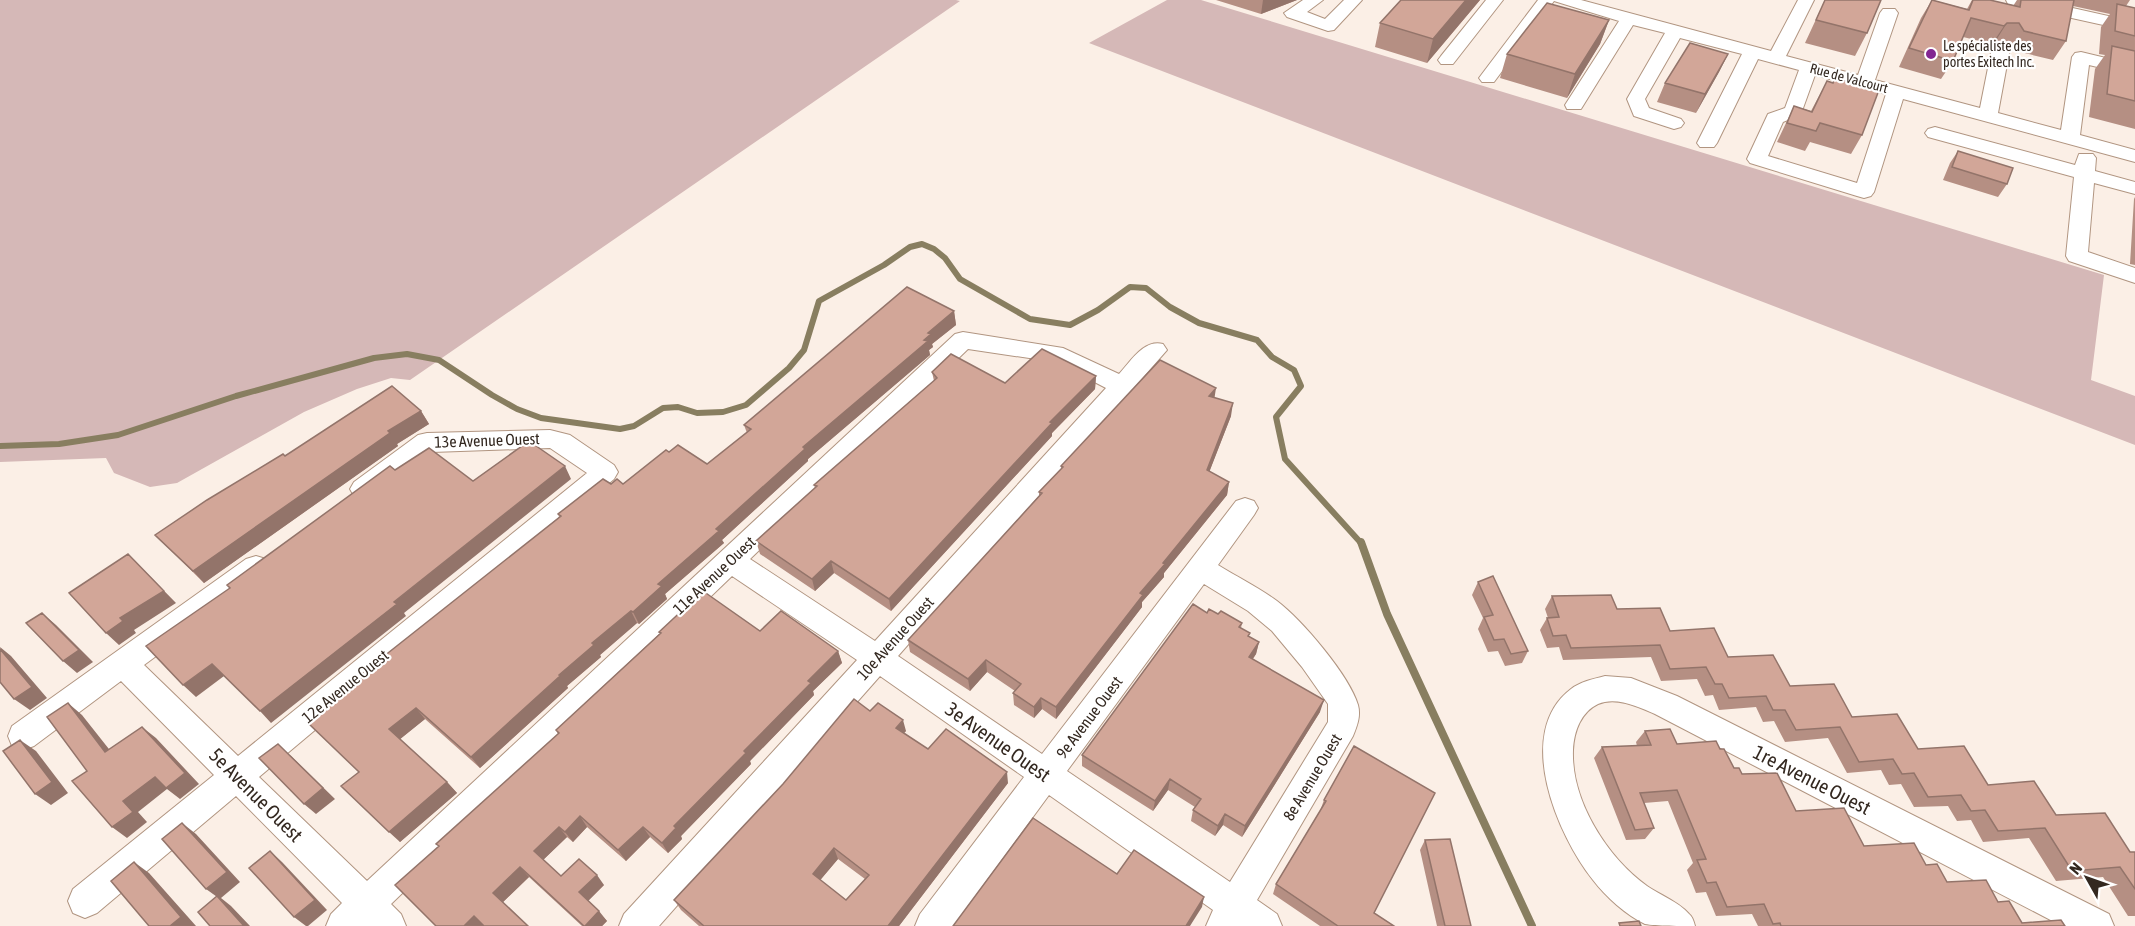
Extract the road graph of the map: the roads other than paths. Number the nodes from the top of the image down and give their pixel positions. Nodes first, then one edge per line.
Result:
1 (1315, 0) edge
2 (1354, 0) edge
3 (1495, 0) edge
4 (1547, 0) edge
5 (1562, 0) edge
6 (1806, 0) edge
7 (2014, 0) edge
8 (1598, 5) edge
9 (1889, 13) dead end
10 (1533, 17) junction
11 (1629, 18) junction
12 (1553, 23) edge
13 (2135, 27) edge
14 (1675, 31) junction
15 (1594, 35) edge
16 (1615, 41) junction
17 (2001, 48) dead end
18 (1752, 52) junction
19 (1776, 58) junction
20 (1447, 60) dead end
21 (1809, 67) junction
22 (2135, 71) edge
23 (1488, 78) dead end
24 (1865, 82) junction
25 (1896, 91) junction
26 (1574, 105) dead end
27 (1988, 116) junction
28 (1674, 123) dead end
29 (1935, 133) dead end
30 (2078, 140) junction
31 (1707, 143) dead end
32 (2135, 156) edge
33 (2084, 173) junction
34 (2135, 188) edge
35 (2135, 276) edge
36 (1155, 350) dead end
37 (1122, 386) junction
38 (605, 472) joint
39 (342, 504) edge
40 (1245, 508) dead end
41 (275, 553) edge
42 (730, 560) junction
43 (1201, 569) junction
44 (877, 658) junction
45 (123, 664) junction
46 (24, 736) dead end
47 (1044, 774) junction
48 (236, 776) junction
49 (85, 901) dead end
50 (366, 904) junction
51 (1229, 916) edge
52 (343, 926) edge
53 (389, 926) edge
54 (636, 926) edge
55 (932, 926) edge
56 (1265, 926) edge
57 (1678, 926) edge
58 (2097, 926) edge

1 - 2 street
3 - 20 street
4 - 10 street
5 - 8 street, Rue de Valcourt
6 - 19 street
7 - 13 street
8 - 11 street, Rue de Valcourt
9 - 24 street
10 - 12 street
10 - 23 street
11 - 14 street, Rue de Valcourt
11 - 16 street
14 - 18 street, Rue de Valcourt
14 - 28 street
15 - 16 street
16 - 26 street
17 - 27 street
18 - 19 street, Rue de Valcourt
18 - 31 street
19 - 21 street, Rue de Valcourt
21 - 24 street, Rue de Valcourt
21 - 25 street
22 - 30 street
24 - 25 street, Rue de Valcourt
25 - 27 street, Rue de Valcourt
27 - 30 street, Rue de Valcourt
29 - 33 street
30 - 32 street, Rue de Valcourt
30 - 33 street
33 - 34 street
33 - 35 street
36 - 37 street, 10e Avenue Ouest
37 - 42 street, 11e Avenue Ouest
37 - 44 street, 10e Avenue Ouest
38 - 39 street, 13e Avenue Ouest
38 - 48 street, 12e Avenue Ouest
40 - 43 street, 9e Avenue Ouest
41 - 45 street
42 - 44 street, 3e Avenue Ouest
42 - 50 street, 11e Avenue Ouest
43 - 47 street, 9e Avenue Ouest
43 - 51 street, 8e Avenue Ouest
44 - 47 street, 3e Avenue Ouest
44 - 54 street, 10e Avenue Ouest
45 - 46 street
45 - 48 street, 5e Avenue Ouest
47 - 51 street, 3e Avenue Ouest
47 - 55 street, 9e Avenue Ouest
48 - 49 street, 12e Avenue Ouest
48 - 50 street, 5e Avenue Ouest
50 - 52 street, 11e Avenue Ouest
50 - 53 street, 5e Avenue Ouest
51 - 56 street, 3e Avenue Ouest
57 - 58 street, 1re Avenue Ouest

